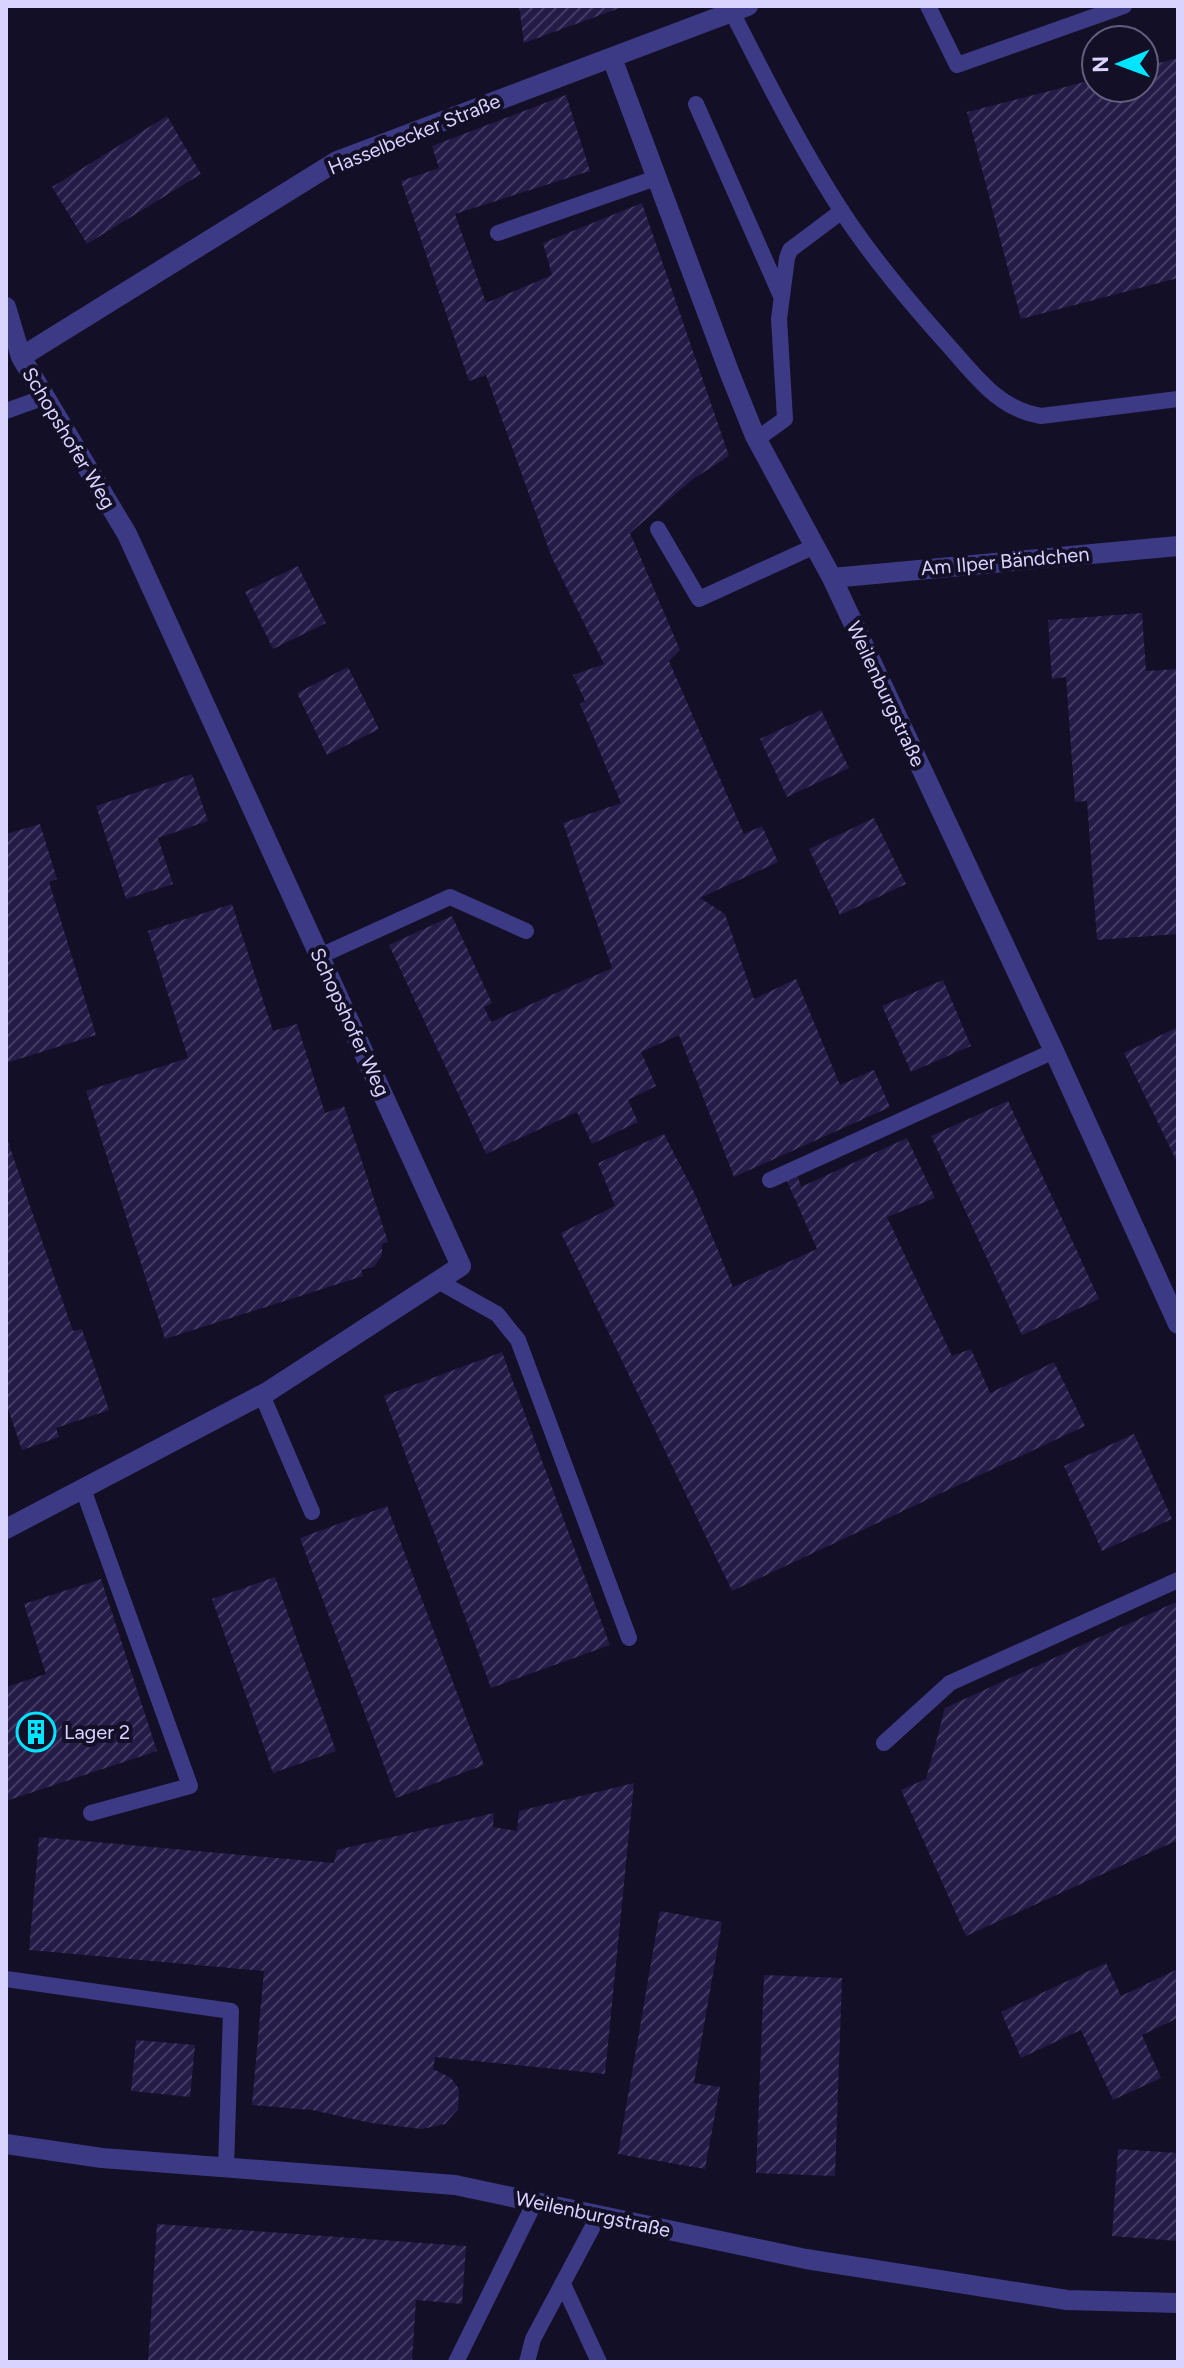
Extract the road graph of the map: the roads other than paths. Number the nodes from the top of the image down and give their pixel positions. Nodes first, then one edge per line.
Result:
1 (928, 6) edge
2 (1124, 6) edge
3 (740, 9) edge
4 (612, 58) junction
5 (696, 104) dead end
6 (656, 178) junction
7 (842, 211) junction
8 (498, 233) dead end
9 (782, 297) junction
10 (6, 307) edge
11 (21, 357) junction
12 (45, 397) junction
13 (1178, 399) edge
14 (6, 411) edge
15 (757, 439) junction
16 (658, 529) dead end
17 (815, 546) junction
18 (1178, 546) edge
19 (832, 578) junction
20 (526, 931) dead end
21 (320, 956) junction
22 (1054, 1051) junction
23 (770, 1180) dead end
24 (438, 1281) junction
25 (1178, 1324) edge
26 (262, 1395) junction
27 (83, 1489) junction
28 (312, 1512) dead end
29 (6, 1529) edge
30 (1178, 1580) edge
31 (629, 1638) dead end
32 (884, 1743) dead end
33 (91, 1813) dead end
34 (6, 1979) edge
35 (6, 2144) edge
36 (226, 2168) junction
37 (535, 2202) junction
38 (599, 2215) junction
39 (563, 2284) junction
40 (1178, 2303) edge
41 (456, 2362) edge
42 (527, 2362) edge
43 (599, 2362) edge

1 - 2 lane
3 - 4 street, Hasselbecker Straße
3 - 7 lane
4 - 6 street, Weilenburgstraße
4 - 11 street, Hasselbecker Straße
5 - 9 lane
6 - 8 lane
6 - 15 street, Weilenburgstraße
7 - 9 lane
7 - 13 lane
9 - 15 lane
10 - 11 street, Schopshofer Weg
11 - 12 street, Schopshofer Weg
12 - 14 lane
12 - 21 street, Schopshofer Weg
15 - 17 street, Weilenburgstraße
16 - 17 lane
17 - 19 street, Weilenburgstraße
18 - 19 street, Am Ilper Bändchen
19 - 22 street, Weilenburgstraße
20 - 21 lane
21 - 24 street, Schopshofer Weg
22 - 23 lane
22 - 25 street, Weilenburgstraße
24 - 26 street, Schopshofer Weg
24 - 31 lane
26 - 27 street, Schopshofer Weg
26 - 28 lane
27 - 29 street, Schopshofer Weg
27 - 33 lane
30 - 32 lane
34 - 36 lane
35 - 36 street, Weilenburgstraße
36 - 37 street, Weilenburgstraße
37 - 38 street, Weilenburgstraße
37 - 41 lane
38 - 39 lane
38 - 40 street, Weilenburgstraße
39 - 42 lane
39 - 43 lane

